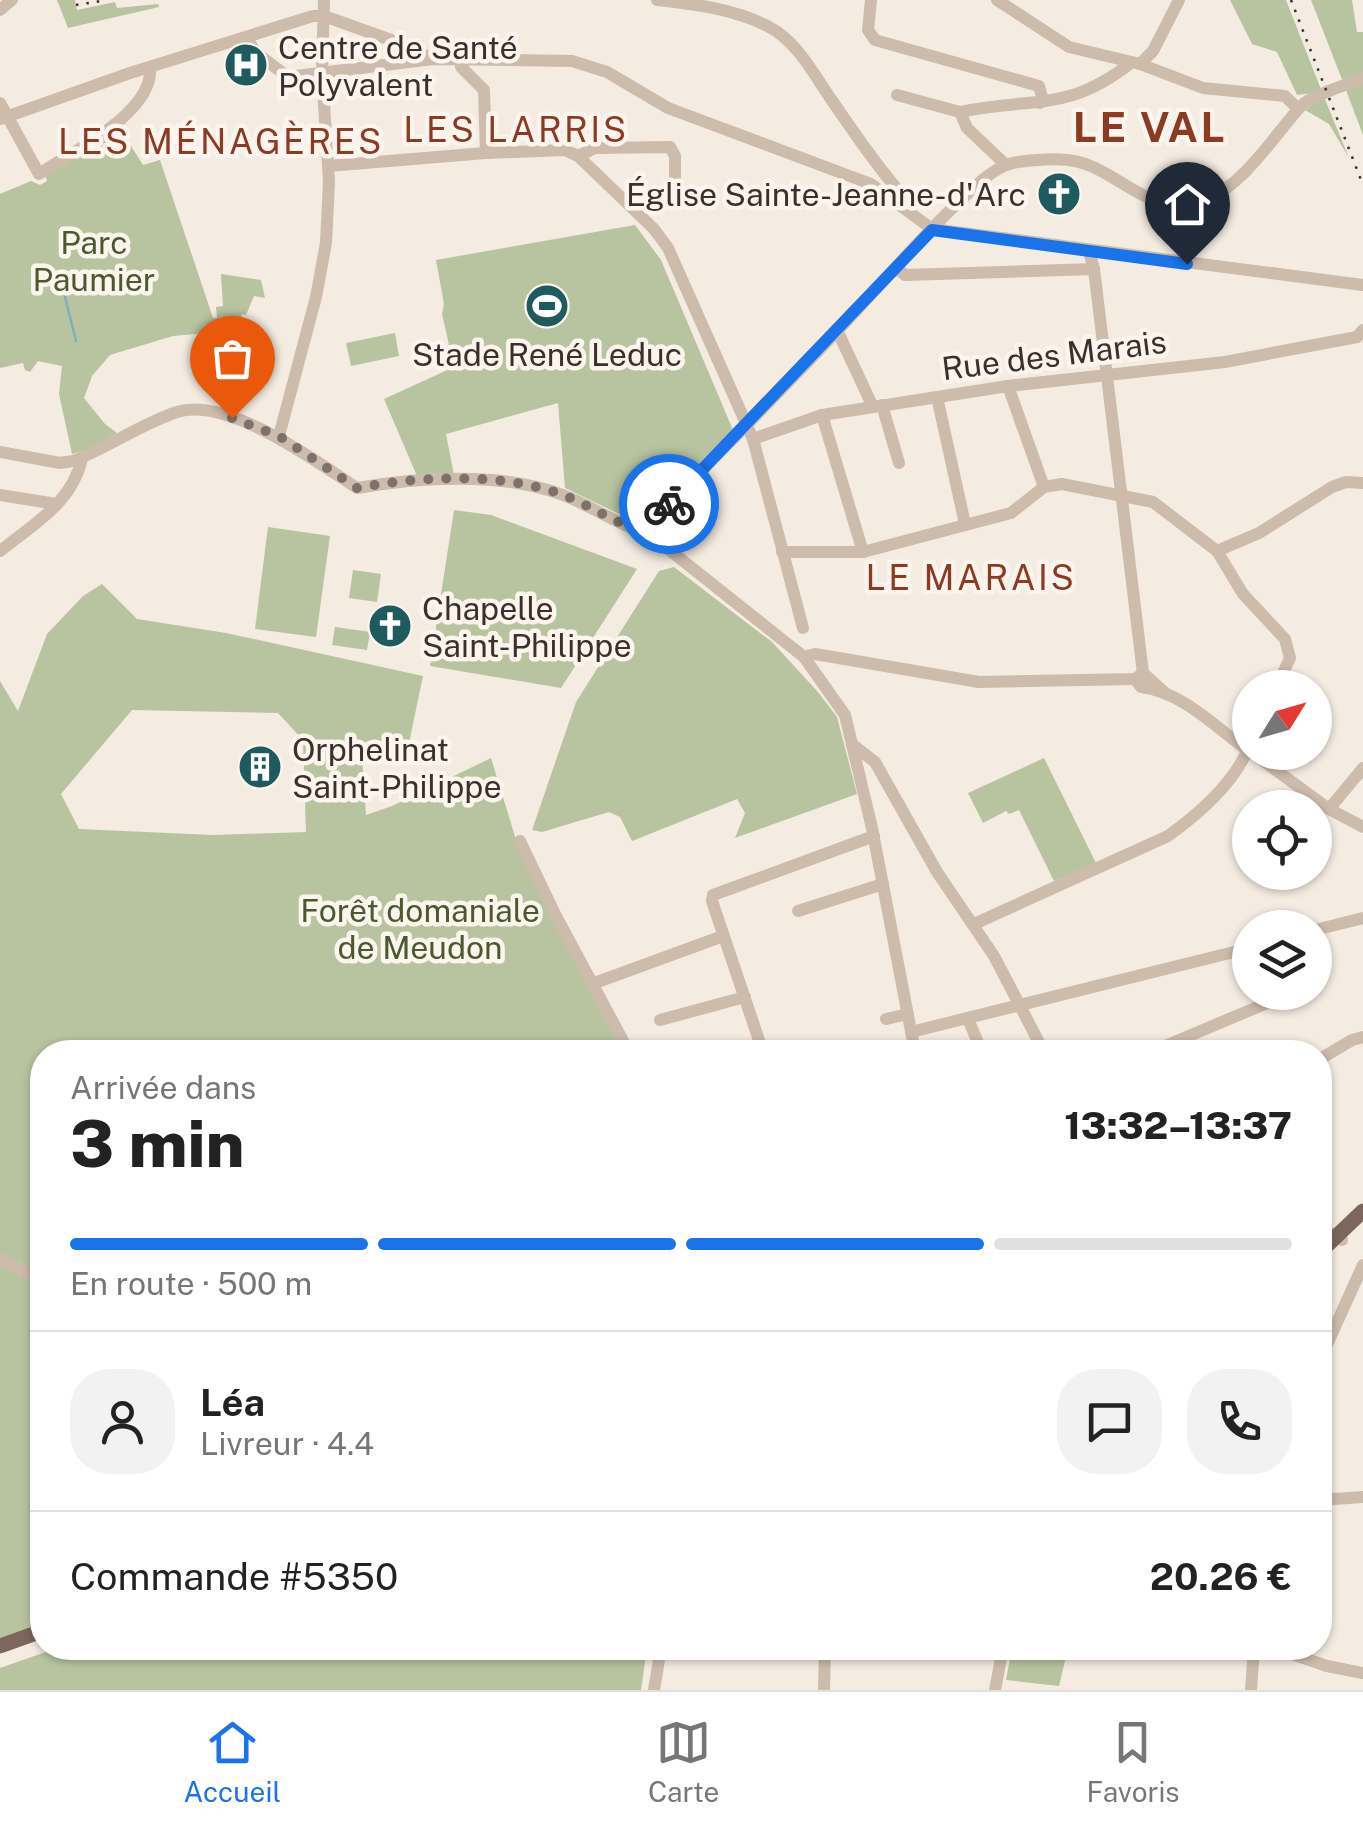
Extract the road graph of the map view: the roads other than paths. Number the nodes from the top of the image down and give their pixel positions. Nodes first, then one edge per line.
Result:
1 (12, 0) edge
2 (324, 0) edge
3 (657, 0) edge
4 (871, 0) edge
5 (997, 0) edge
6 (1179, 0) edge
7 (0, 10) edge
8 (324, 16) junction
9 (247, 37) junction
10 (415, 50) junction
11 (432, 59) junction
12 (461, 60) junction
13 (1136, 62) junction
14 (404, 63) junction
15 (150, 68) junction
16 (322, 74) junction
17 (1363, 78) edge
18 (898, 96) dead end
19 (0, 103) edge
20 (1040, 103) junction
21 (1298, 109) junction
22 (960, 112) junction
23 (4, 118) edge
24 (486, 153) junction
25 (578, 156) junction
26 (1006, 165) junction
27 (328, 166) junction
28 (675, 183) dead end
29 (900, 205) junction
30 (932, 230) junction
31 (1090, 252) junction
32 (896, 268) junction
33 (1094, 269) junction
34 (1363, 285) edge
35 (838, 330) junction
36 (1363, 330) edge
37 (1108, 374) junction
38 (1008, 386) junction
39 (938, 397) junction
40 (878, 406) junction
41 (822, 415) junction
42 (746, 425) junction
43 (279, 436) junction
44 (753, 438) junction
45 (0, 452) edge
46 (82, 458) junction
47 (899, 464) dead end
48 (1363, 483) edge
49 (1044, 487) junction
50 (0, 495) edge
51 (1122, 496) junction
52 (56, 504) junction
53 (964, 524) junction
54 (648, 533) junction
55 (0, 551) edge
56 (1217, 551) junction
57 (782, 552) junction
58 (863, 552) junction
59 (803, 628) dead end
60 (804, 657) junction
61 (1284, 670) edge
62 (1143, 679) junction
63 (1232, 737) edge
64 (854, 745) junction
65 (1363, 768) edge
66 (1233, 770) edge
67 (1277, 770) edge
68 (1304, 790) edge
69 (1332, 807) edge
70 (1332, 810) edge
71 (1363, 827) edge
72 (874, 836) junction
73 (520, 840) dead end
74 (883, 884) junction
75 (798, 911) dead end
76 (1363, 918) edge
77 (974, 924) junction
78 (1332, 926) edge
79 (724, 936) junction
80 (1232, 953) edge
81 (592, 984) junction
82 (744, 996) junction
83 (1022, 1006) junction
84 (1250, 1010) edge
85 (908, 1014) junction
86 (968, 1018) junction
87 (660, 1020) dead end
88 (886, 1020) dead end
89 (911, 1032) junction
90 (1363, 1037) edge
91 (622, 1040) edge
92 (759, 1040) edge
93 (913, 1040) edge
94 (977, 1040) edge
95 (1038, 1040) edge
96 (1179, 1040) edge
97 (1332, 1052) edge
98 (1363, 1211) edge
99 (1363, 1220) edge
100 (1332, 1235) edge
101 (0, 1259) edge
102 (1363, 1265) edge
103 (30, 1275) edge
104 (1332, 1333) edge
105 (1363, 1497) edge
106 (1332, 1499) edge
107 (30, 1636) edge
108 (30, 1645) edge
109 (0, 1646) edge
110 (0, 1656) edge
111 (659, 1660) edge
112 (825, 1660) edge
113 (1001, 1660) edge
114 (1253, 1660) edge
115 (1309, 1660) edge
116 (1363, 1673) edge
117 (654, 1690) edge
118 (824, 1690) edge
119 (996, 1690) edge
120 (1252, 1690) edge

1 - 7 street
2 - 8 street
3 - 29 street
4 - 20 street
5 - 13 street
6 - 13 street
8 - 9 street
8 - 10 street
8 - 16 street
9 - 15 street
9 - 16 street
10 - 11 street
10 - 14 street
11 - 12 street
11 - 14 street
12 - 24 street
12 - 29 street
13 - 20 street
13 - 21 street
14 - 16 street
15 - 23 street
15 - 23 street
16 - 27 street
17 - 21 street
18 - 22 street
19 - 23 street
20 - 22 street
21 - 26 street
22 - 26 street
24 - 25 street
24 - 27 street
25 - 28 street
25 - 42 street
26 - 30 street
27 - 43 street
29 - 30 street
30 - 31 street
30 - 32 street
31 - 33 street
31 - 34 street
32 - 33 street
32 - 35 street
33 - 37 street
35 - 40 street
35 - 42 street
36 - 37 street, Rue des Marais
37 - 38 street, Rue des Marais
37 - 51 street
38 - 39 street, Rue des Marais
38 - 49 street
39 - 40 street, Rue des Marais
39 - 53 street
40 - 41 street, Rue des Marais
40 - 47 street
41 - 44 street, Rue des Marais
41 - 58 street
42 - 44 street
42 - 54 street
43 - 46 street
43 - 54 street
44 - 57 street
45 - 46 street
46 - 52 street
48 - 56 street
49 - 51 street
49 - 53 street
50 - 52 street
51 - 56 street
51 - 62 street
52 - 55 street
53 - 58 street
54 - 60 street
56 - 61 street
57 - 58 street
57 - 59 street
60 - 62 street
60 - 64 street
62 - 63 street
64 - 72 street
64 - 77 street
65 - 69 street
66 - 77 street
67 - 68 street
70 - 71 street
72 - 74 street
72 - 79 street
73 - 81 street
74 - 75 street
74 - 85 street
76 - 78 street
77 - 83 street
79 - 81 street
79 - 82 street
80 - 83 street
81 - 91 street
82 - 87 street
82 - 92 street
83 - 86 street
83 - 95 street
84 - 96 street
85 - 88 street
85 - 89 street
86 - 89 street
86 - 94 street
89 - 93 street
90 - 97 street
98 - 100 main road
99 - 100 main road
101 - 103 street
102 - 104 street
105 - 106 street
107 - 109 main road
108 - 110 main road
111 - 117 street
112 - 118 street
113 - 119 street
114 - 120 street
115 - 116 street

